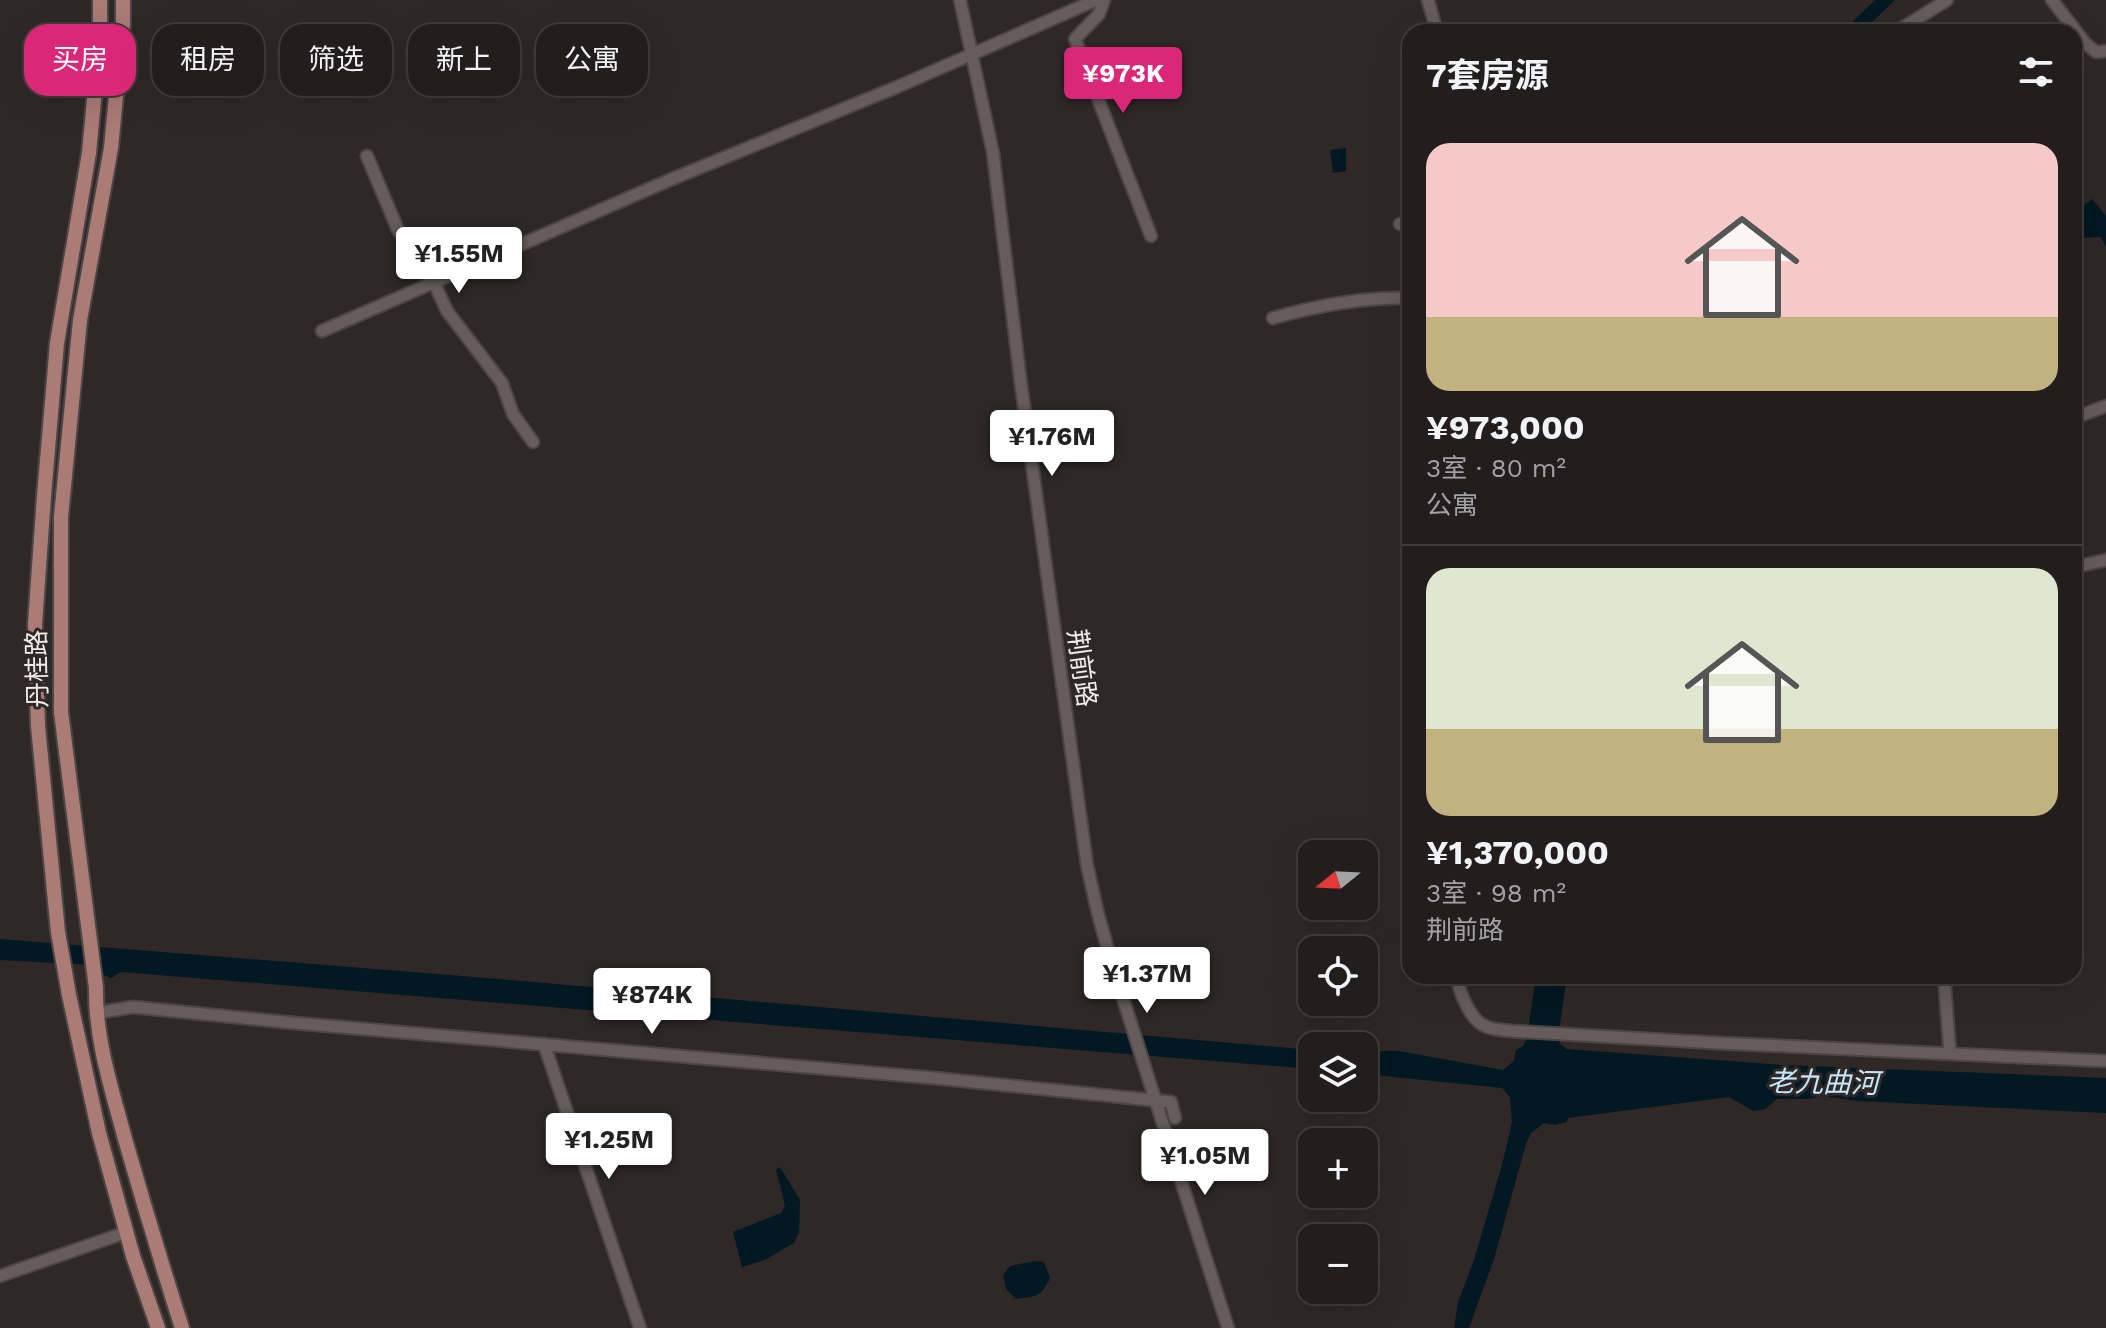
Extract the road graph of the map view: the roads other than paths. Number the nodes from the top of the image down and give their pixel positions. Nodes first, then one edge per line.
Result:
1 (100, 0) edge
2 (123, 0) edge
3 (960, 0) edge
4 (1096, 0) edge
5 (1104, 0) edge
6 (1428, 0) edge
7 (1947, 0) edge
8 (2052, 0) edge
9 (1435, 24) edge
10 (1909, 24) edge
11 (2066, 24) edge
12 (2082, 48) edge
13 (2106, 51) edge
14 (972, 53) junction
15 (367, 156) dead end
16 (1151, 236) dead end
17 (434, 283) junction
18 (1402, 298) edge
19 (1273, 318) dead end
20 (322, 331) dead end
21 (2106, 406) edge
22 (2082, 415) edge
23 (533, 442) dead end
24 (2106, 560) edge
25 (2082, 565) edge
26 (1457, 984) edge
27 (1945, 984) edge
28 (96, 1013) junction
29 (544, 1044) junction
30 (1950, 1053) junction
31 (2106, 1061) edge
32 (1155, 1100) junction
33 (1175, 1118) dead end
34 (127, 1232) junction
35 (0, 1276) edge
36 (158, 1328) edge
37 (182, 1328) edge
38 (640, 1328) edge
39 (1228, 1328) edge

1 - 34 main road, 丹桂路
2 - 28 main road, 丹桂路
3 - 14 street, 荆前路
4 - 14 street
5 - 16 street
6 - 9 street
7 - 10 street
8 - 11 street
12 - 13 street
14 - 17 street
14 - 32 street, 荆前路
15 - 17 street
17 - 20 street
17 - 23 street
18 - 19 street
21 - 22 street
24 - 25 street
26 - 30 street
27 - 30 street
28 - 29 street
28 - 37 main road, 丹桂路
29 - 32 street
29 - 38 street
30 - 31 street
32 - 33 street
32 - 39 street, 荆前路
34 - 35 street
34 - 36 main road, 丹桂路

